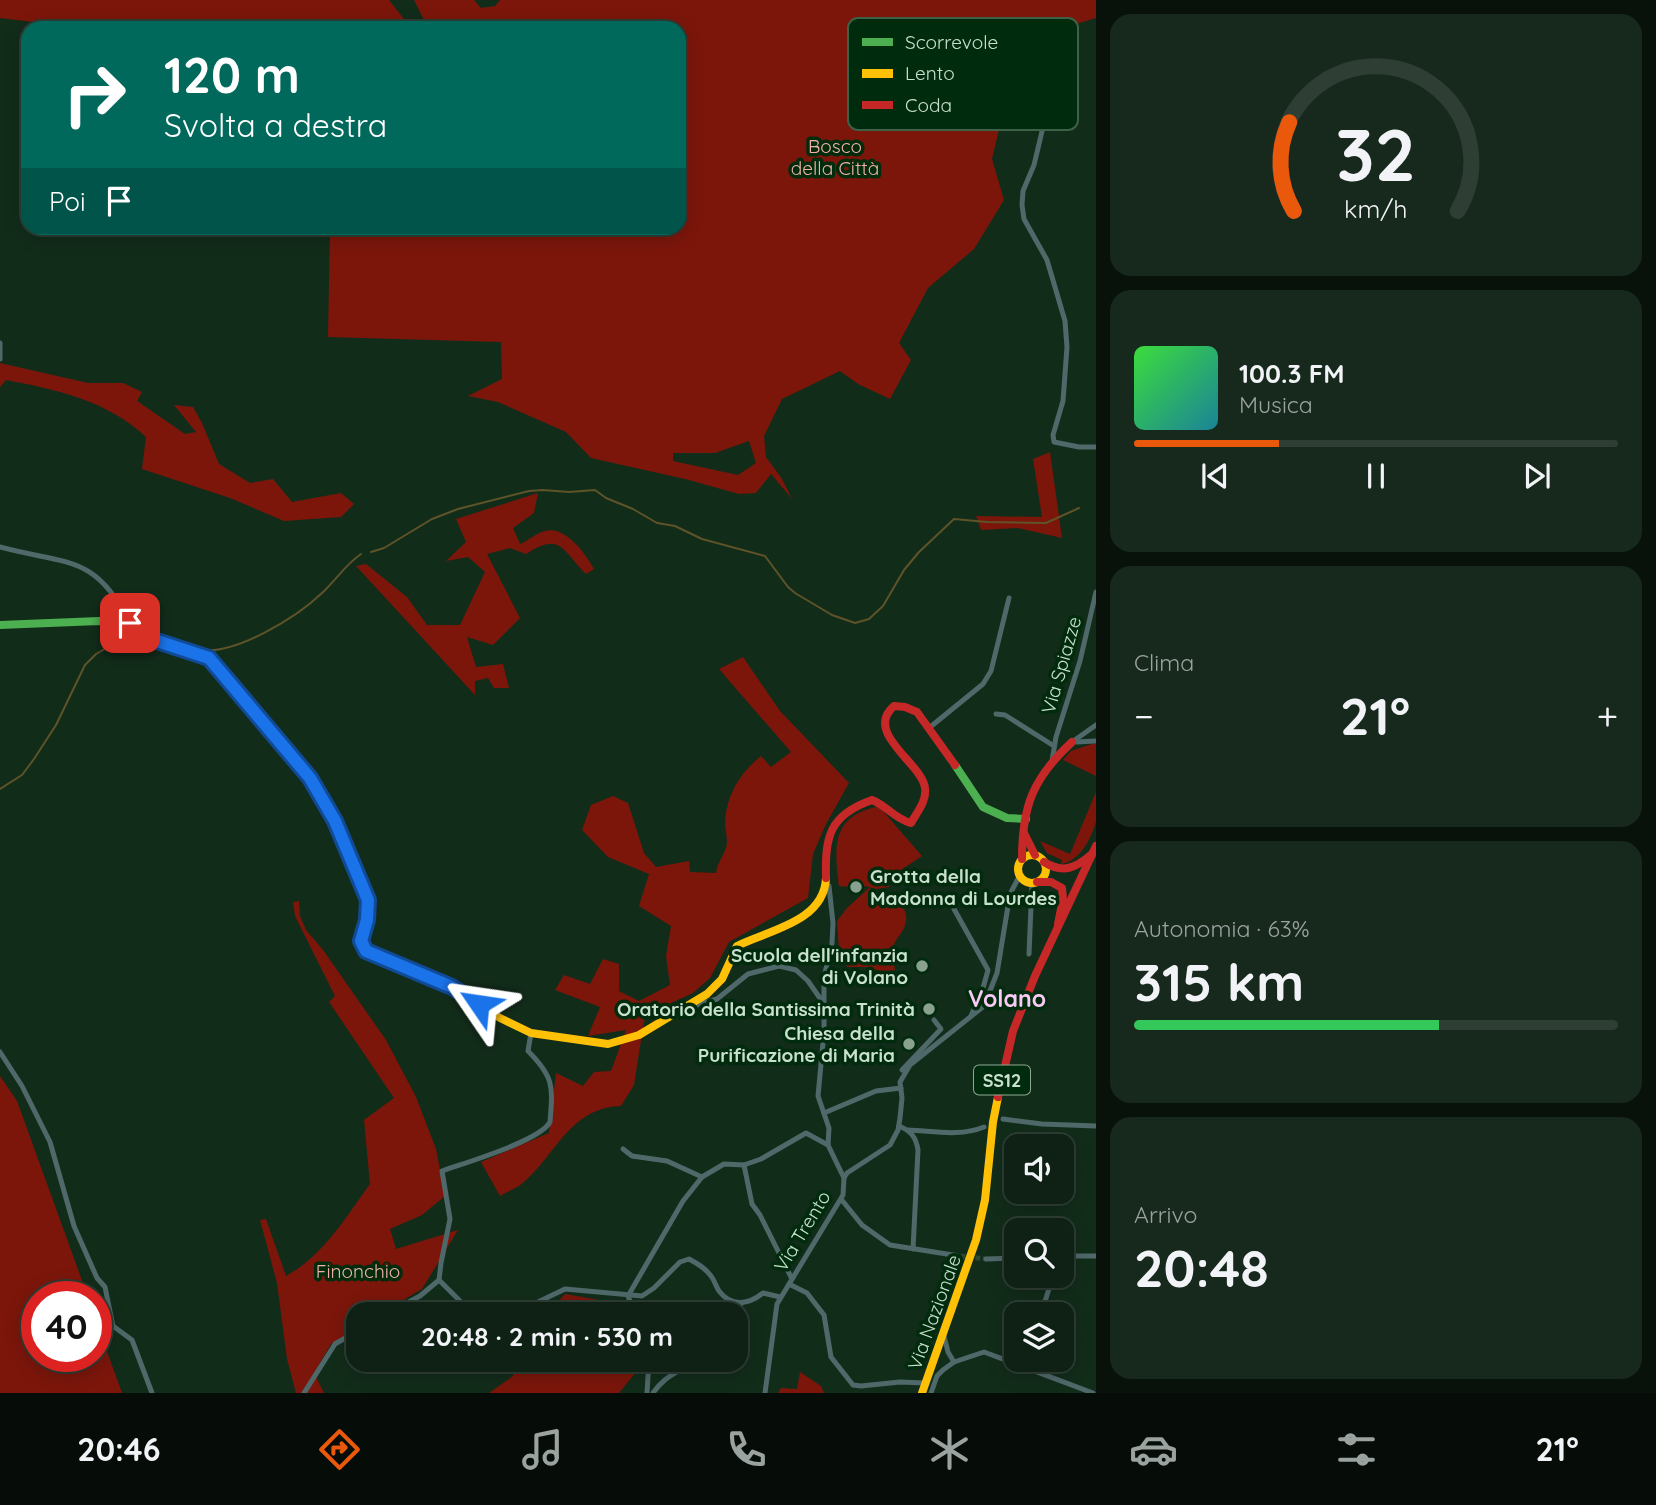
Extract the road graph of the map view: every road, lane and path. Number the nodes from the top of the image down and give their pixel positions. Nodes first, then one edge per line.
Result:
1 (1042, 130) edge
2 (0, 344) edge
3 (0, 359) edge
4 (1096, 447) edge
5 (0, 547) edge
6 (1096, 592) edge
7 (1009, 598) dead end
8 (130, 623) junction
9 (0, 625) edge
10 (996, 714) dead end
11 (1096, 725) edge
12 (929, 728) junction
13 (1096, 741) edge
14 (1072, 742) junction
15 (1054, 746) junction
16 (1052, 761) junction
17 (1026, 819) junction
18 (1024, 832) junction
19 (1095, 850) edge
20 (1035, 855) junction
21 (1022, 859) junction
22 (1044, 862) junction
23 (827, 872) junction
24 (1020, 875) junction
25 (1035, 882) junction
26 (954, 909) dead end
27 (1058, 926) junction
28 (1028, 954) dead end
29 (824, 1004) junction
30 (682, 1008) junction
31 (971, 1016) junction
32 (934, 1020) dead end
33 (531, 1033) junction
34 (0, 1052) edge
35 (902, 1070) dead end
36 (901, 1088) junction
37 (824, 1113) junction
38 (1003, 1119) dead end
39 (899, 1126) junction
40 (1096, 1126) edge
41 (984, 1127) dead end
42 (908, 1130) junction
43 (828, 1145) junction
44 (623, 1149) dead end
45 (744, 1165) junction
46 (702, 1177) junction
47 (844, 1178) junction
48 (841, 1199) junction
49 (913, 1249) junction
50 (953, 1255) tunnel mouth
51 (1074, 1256) edge
52 (1094, 1256) edge
53 (1004, 1258) edge
54 (986, 1259) tunnel mouth
55 (439, 1280) junction
56 (790, 1281) junction
57 (628, 1296) junction
58 (780, 1297) junction
59 (409, 1302) edge
60 (461, 1302) edge
61 (538, 1302) edge
62 (630, 1302) edge
63 (736, 1302) edge
64 (748, 1303) edge
65 (943, 1331) junction
66 (346, 1338) edge
67 (1004, 1360) edge
68 (954, 1362) junction
69 (648, 1372) edge
70 (678, 1372) edge
71 (1037, 1372) edge
72 (925, 1382) junction
73 (152, 1393) edge
74 (304, 1393) edge
75 (647, 1393) edge
76 (653, 1393) edge
77 (765, 1393) edge
78 (922, 1393) edge
79 (931, 1393) edge
80 (1093, 1393) edge

1 - 4 street
2 - 3 street
5 - 8 street
6 - 15 street, Via Spiazze
7 - 12 street
8 - 9 street
8 - 33 street
10 - 15 street, Via Spiazze
11 - 14 street
12 - 17 street
12 - 23 street
13 - 14 street
14 - 16 street
15 - 16 street, Via Spiazze
16 - 17 street
17 - 18 street
18 - 20 street
18 - 21 street
19 - 22 street
19 - 27 street, SS12
20 - 21 street
20 - 22 street
21 - 24 street
22 - 25 street
23 - 29 street
23 - 30 street
24 - 25 street
24 - 31 street
25 - 27 street
25 - 28 street
26 - 31 street
27 - 65 street, Via Nazionale / SS12
29 - 30 street
29 - 37 street
30 - 33 street
31 - 36 street
32 - 35 street
33 - 55 street
34 - 73 street
36 - 37 street
36 - 39 street
37 - 43 street
38 - 40 street
39 - 42 street
39 - 47 street
41 - 42 street
42 - 49 street
43 - 45 street
43 - 47 street
44 - 46 street
45 - 46 street
45 - 56 street
46 - 57 street
47 - 48 street, Via Trento
48 - 49 street
48 - 56 street, Via Trento
49 - 50 street
51 - 52 street
53 - 54 street
55 - 59 street
55 - 60 street
56 - 58 street, Via Trento
56 - 72 street
57 - 61 street
57 - 62 street
57 - 63 street
58 - 64 street
58 - 77 street
65 - 68 street
65 - 72 street, Via Nazionale / SS12
66 - 74 street
67 - 68 street
68 - 79 street
69 - 75 street
70 - 76 street
71 - 80 street
72 - 78 street, Via Nazionale / SS12

